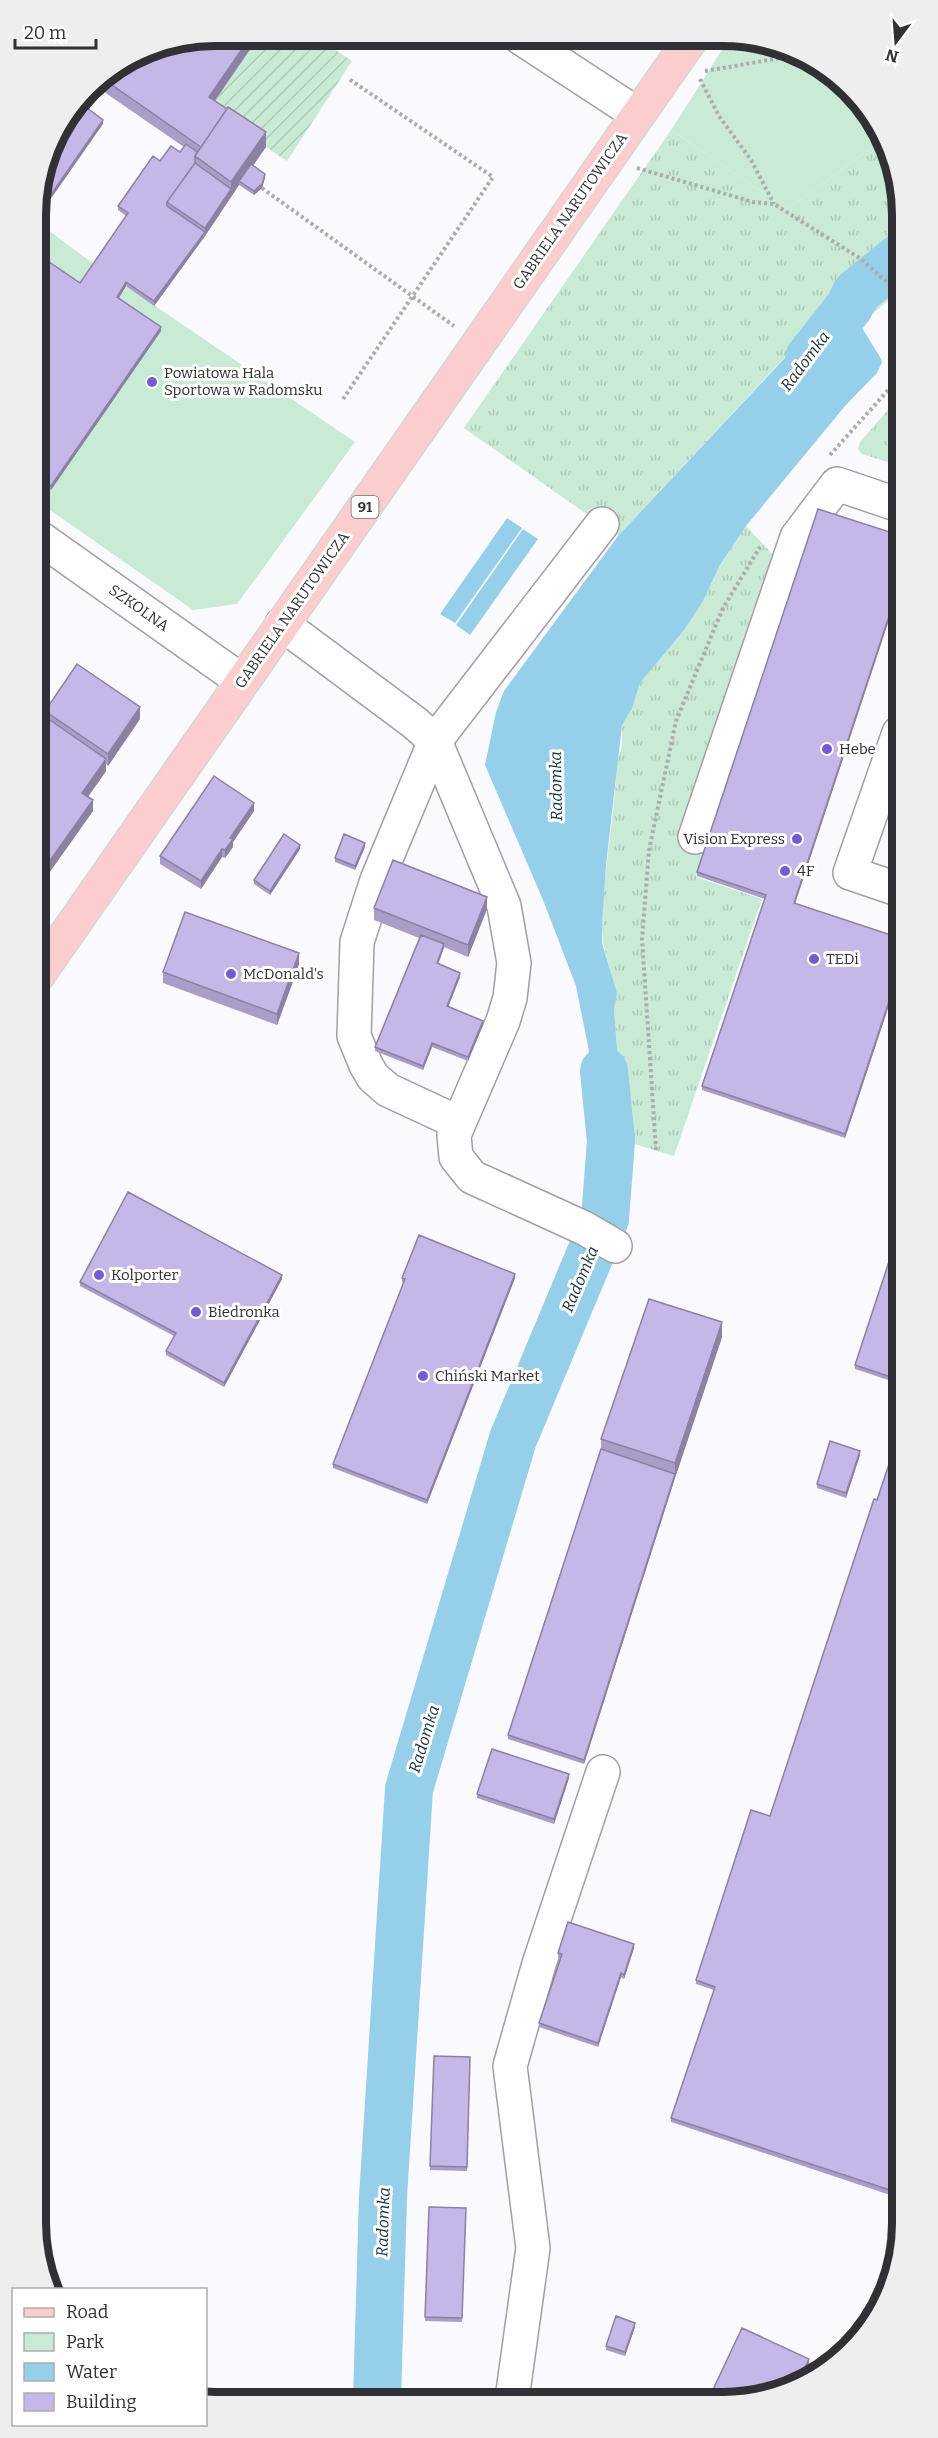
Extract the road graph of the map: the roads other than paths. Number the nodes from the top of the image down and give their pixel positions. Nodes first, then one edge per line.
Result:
1 (533, 46) edge
2 (686, 46) edge
3 (637, 114) junction
4 (892, 503) edge
5 (602, 524) dead end
6 (47, 543) edge
7 (282, 624) junction
8 (242, 681) junction
9 (435, 741) junction
10 (892, 754) edge
11 (696, 837) dead end
12 (892, 887) edge
13 (47, 963) edge
14 (459, 1123) junction
15 (615, 1246) dead end
16 (603, 1772) dead end
17 (513, 2392) edge

1 - 3 street
2 - 3 main road, GABRIELA NARUTOWICZA / 91
3 - 7 main road, GABRIELA NARUTOWICZA / 91
4 - 11 street
5 - 9 street
6 - 8 street, SZKOLNA
7 - 8 main road, GABRIELA NARUTOWICZA / 91
7 - 9 street
8 - 13 main road, GABRIELA NARUTOWICZA / 91
9 - 14 street
9 - 14 street
10 - 12 street
14 - 15 street
16 - 17 street

